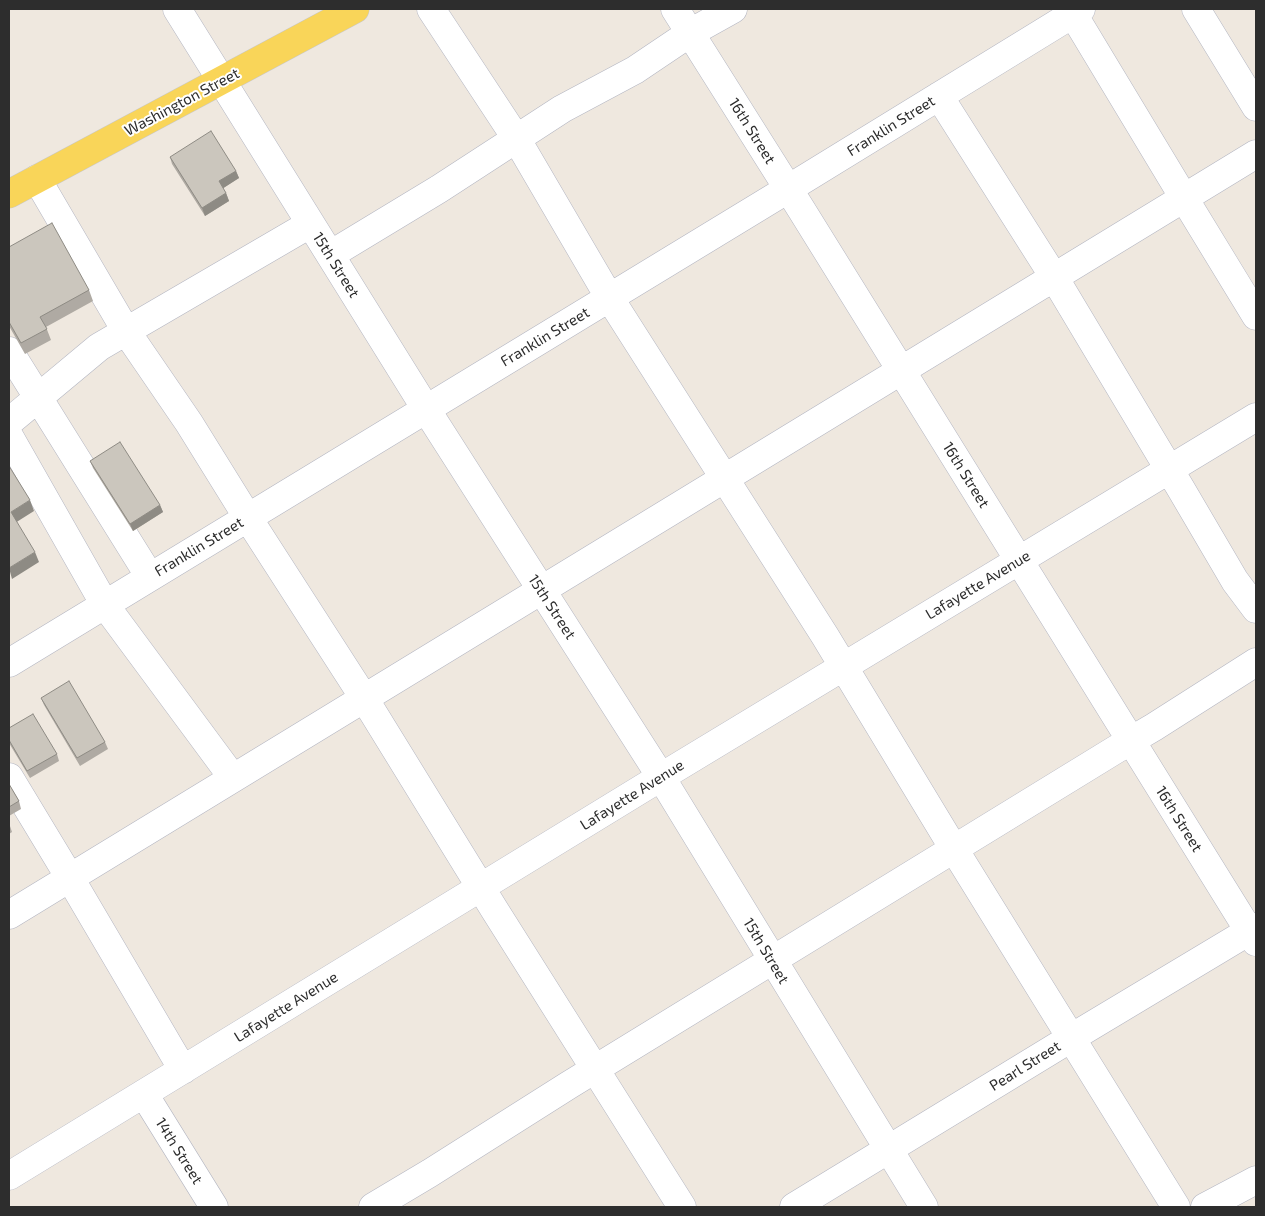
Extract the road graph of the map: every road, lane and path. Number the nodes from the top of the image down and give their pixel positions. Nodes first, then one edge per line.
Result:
1 (177, 9) edge
2 (355, 9) edge
3 (431, 9) edge
4 (675, 9) edge
5 (733, 9) edge
6 (1196, 9) edge
7 (1075, 10) edge
8 (690, 33) junction
9 (221, 81) junction
10 (939, 96) junction
11 (1256, 106) edge
12 (516, 138) junction
13 (1256, 154) edge
14 (38, 179) junction
15 (788, 189) junction
16 (9, 194) edge
17 (1184, 198) junction
18 (310, 224) junction
19 (330, 255) junction
20 (1054, 277) junction
21 (610, 297) junction
22 (1256, 316) edge
23 (126, 331) junction
24 (9, 350) edge
25 (901, 370) junction
26 (38, 398) junction
27 (426, 409) junction
28 (1256, 417) edge
29 (9, 422) edge
30 (9, 436) edge
31 (1170, 469) junction
32 (725, 478) junction
33 (248, 518) junction
34 (1019, 560) junction
35 (150, 577) junction
36 (541, 590) junction
37 (105, 605) junction
38 (1256, 609) edge
39 (1256, 662) edge
40 (9, 663) edge
41 (844, 666) junction
42 (364, 698) junction
43 (1130, 740) junction
44 (9, 777) edge
45 (661, 777) junction
46 (232, 778) junction
47 (954, 849) junction
48 (70, 878) junction
49 (481, 887) junction
50 (9, 915) edge
51 (1254, 933) edge
52 (773, 961) junction
53 (1071, 1038) junction
54 (595, 1069) junction
55 (183, 1070) junction
56 (144, 1094) junction
57 (888, 1150) junction
58 (9, 1176) edge
59 (1256, 1180) edge
60 (214, 1207) edge
61 (372, 1207) edge
62 (682, 1207) edge
63 (794, 1207) edge
64 (924, 1207) edge
65 (1176, 1207) edge
66 (1205, 1207) edge

1 - 9 street, 15th Street
2 - 9 main road, Washington Street
3 - 12 street
4 - 8 street, 16th Street
5 - 8 street
6 - 11 street
7 - 10 street, Franklin Street
7 - 17 street
8 - 12 street
8 - 15 street, 16th Street
9 - 14 main road, Washington Street
9 - 18 street, 15th Street
10 - 15 street, Franklin Street
10 - 20 street
12 - 19 street
12 - 21 street
13 - 17 street
14 - 16 main road, Washington Street
14 - 23 street
15 - 21 street, Franklin Street
15 - 25 street, 16th Street
17 - 20 street
17 - 22 street
18 - 19 street, 15th Street
18 - 23 street
19 - 27 street, 15th Street
20 - 25 street
20 - 31 street
21 - 27 street, Franklin Street
21 - 32 street
23 - 26 street
23 - 33 street
24 - 26 street
25 - 32 street
25 - 34 street, 16th Street
26 - 29 street
26 - 35 street
27 - 33 street, Franklin Street
27 - 36 street, 15th Street
28 - 31 street, Lafayette Avenue
30 - 37 street
31 - 34 street, Lafayette Avenue
31 - 38 street
32 - 36 street
32 - 41 street
33 - 35 street, Franklin Street
33 - 42 street
34 - 41 street, Lafayette Avenue
34 - 43 street, 16th Street
35 - 37 street, Franklin Street
36 - 42 street
36 - 45 street, 15th Street
37 - 40 street, Franklin Street
37 - 46 street
39 - 43 street
41 - 45 street, Lafayette Avenue
41 - 47 street
42 - 46 street
42 - 49 street
43 - 47 street
43 - 51 street, 16th Street
44 - 48 street
45 - 49 street, Lafayette Avenue
45 - 52 street, 15th Street
46 - 48 street
47 - 52 street
47 - 53 street
48 - 50 street
48 - 55 street
49 - 54 street
49 - 55 street, Lafayette Avenue
51 - 53 street, Pearl Street
52 - 54 street
52 - 57 street, 15th Street
53 - 57 street, Pearl Street
53 - 65 street
54 - 61 street
54 - 62 street
55 - 56 street, Lafayette Avenue
56 - 58 street, Lafayette Avenue
56 - 60 street, 14th Street
57 - 63 street, Pearl Street
57 - 64 street, 15th Street
59 - 66 street

